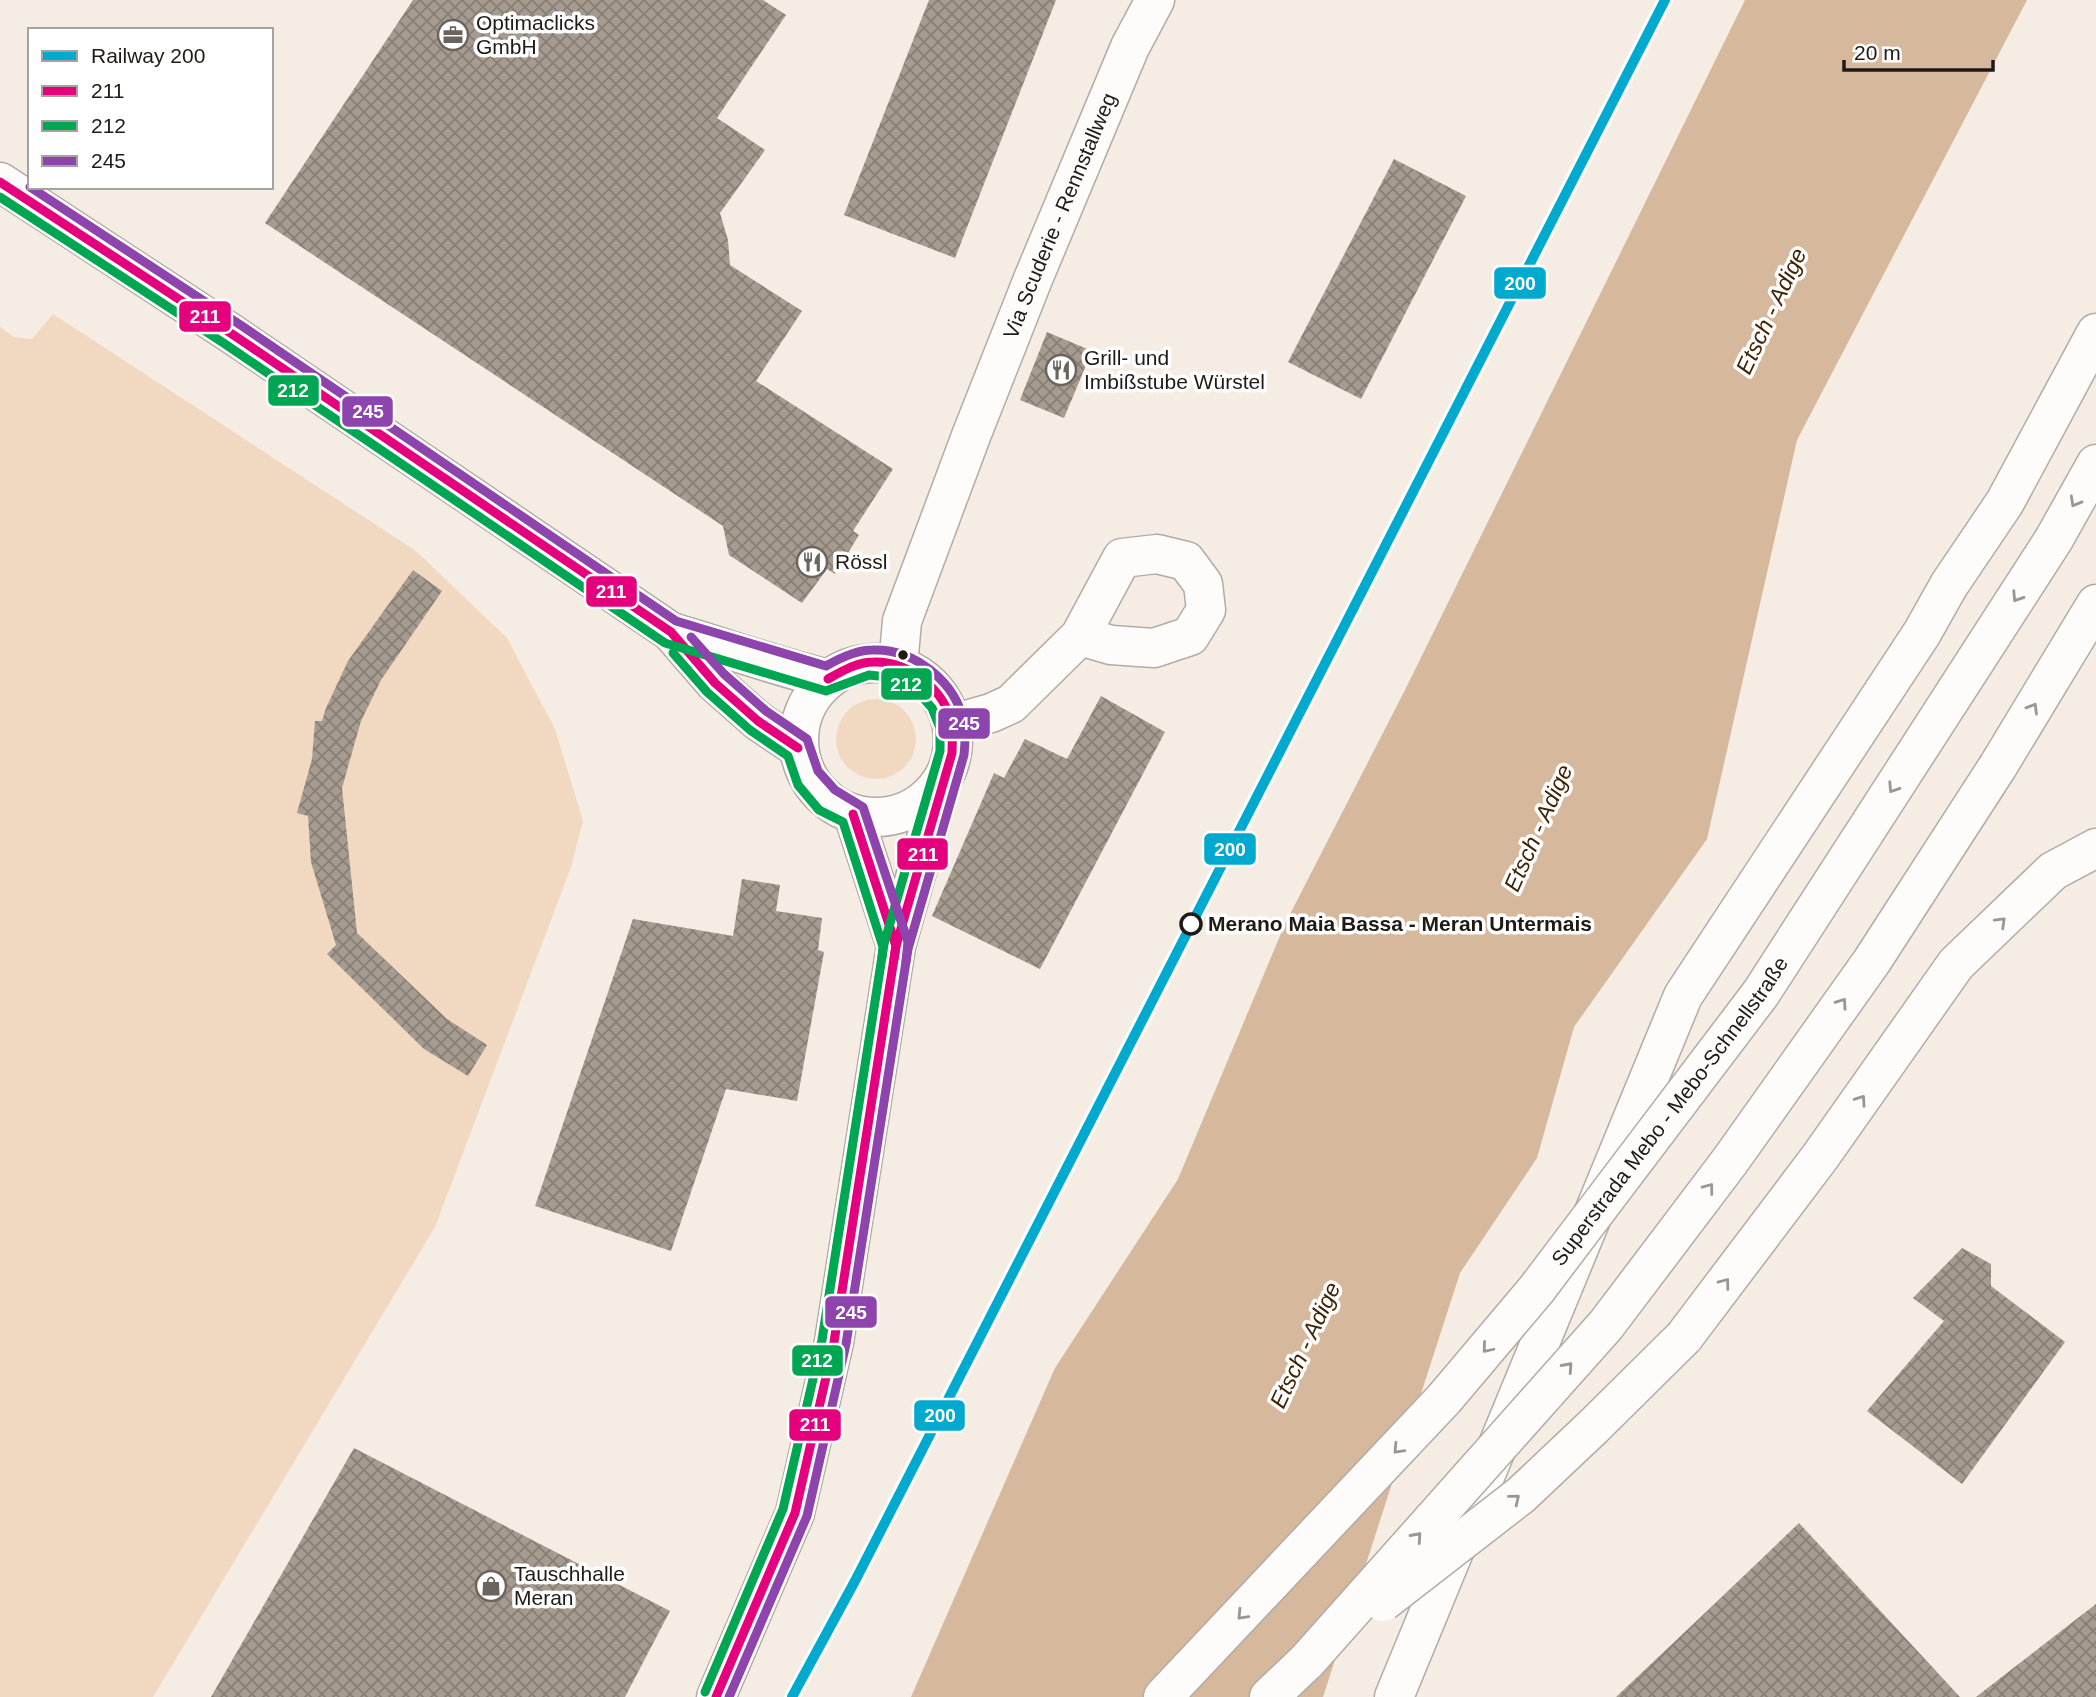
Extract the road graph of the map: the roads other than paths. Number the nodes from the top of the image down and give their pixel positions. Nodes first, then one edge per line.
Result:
1 (1155, 0) edge
2 (0, 182) edge
3 (2096, 333) edge
4 (2096, 464) edge
5 (2096, 604) edge
6 (671, 632) junction
7 (1080, 636) dead end
8 (898, 666) junction
9 (828, 679) junction
10 (952, 724) junction
11 (798, 748) junction
12 (942, 781) junction
13 (853, 814) junction
14 (2096, 848) edge
15 (896, 946) junction
16 (1307, 1661) junction
17 (716, 1697) edge
18 (1163, 1697) edge
19 (1269, 1697) edge
20 (1394, 1697) edge

1 - 8 main road, Via Scuderie - Rennstallweg
2 - 6 main road
3 - 20 main road
4 -> 18 main road, Superstrada Mebo - Mebo-Schnellstraße, bridge
16 -> 5 main road, bridge
6 - 9 main road
6 - 11 main road
7 - 10 main road
8 - 9 main road
8 - 10 main road
9 - 11 main road
10 - 12 main road
11 - 13 main road
12 - 13 main road
12 - 15 main road
13 - 15 main road
16 -> 14 main road, bridge
15 - 17 main road
16 - 19 main road

